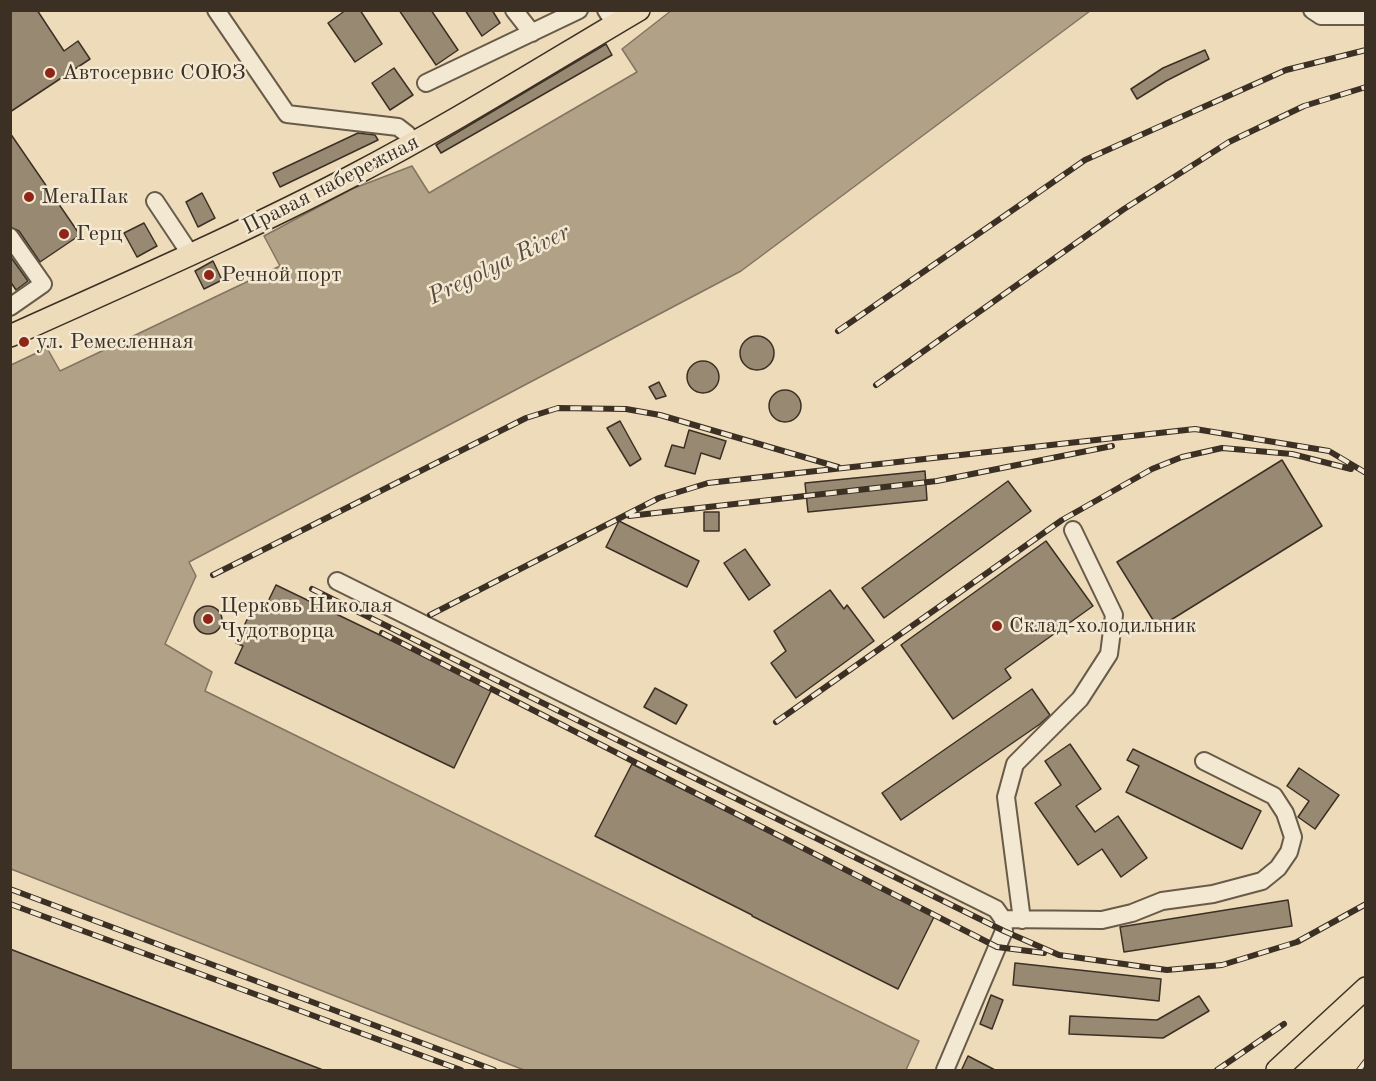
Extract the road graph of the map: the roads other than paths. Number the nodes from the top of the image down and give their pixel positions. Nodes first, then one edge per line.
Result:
1 (216, 10) edge
2 (514, 10) edge
3 (579, 10) edge
4 (639, 10) edge
5 (1317, 13) edge
6 (1365, 16) edge
7 (610, 17) edge
8 (532, 33) junction
9 (426, 83) dead end
10 (413, 143) junction
11 (155, 201) dead end
12 (10, 237) edge
13 (191, 255) junction
14 (10, 309) edge
15 (17, 333) edge
16 (1073, 530) dead end
17 (337, 581) dead end
18 (1204, 761) dead end
19 (1003, 919) junction
20 (1022, 920) junction
21 (1365, 988) edge
22 (945, 1071) edge
23 (1277, 1071) edge

1 - 10 street
2 - 8 street
3 - 8 street
4 - 7 main road, Правая набережная
5 - 6 street
7 - 10 main road, Правая набережная
8 - 9 street
10 - 13 main road, Правая набережная
11 - 13 street
12 - 14 street
13 - 15 main road, Правая набережная
14 - 15 street
16 - 20 street
17 - 19 street
18 - 20 street
19 - 20 street
19 - 22 street
21 - 23 main road

